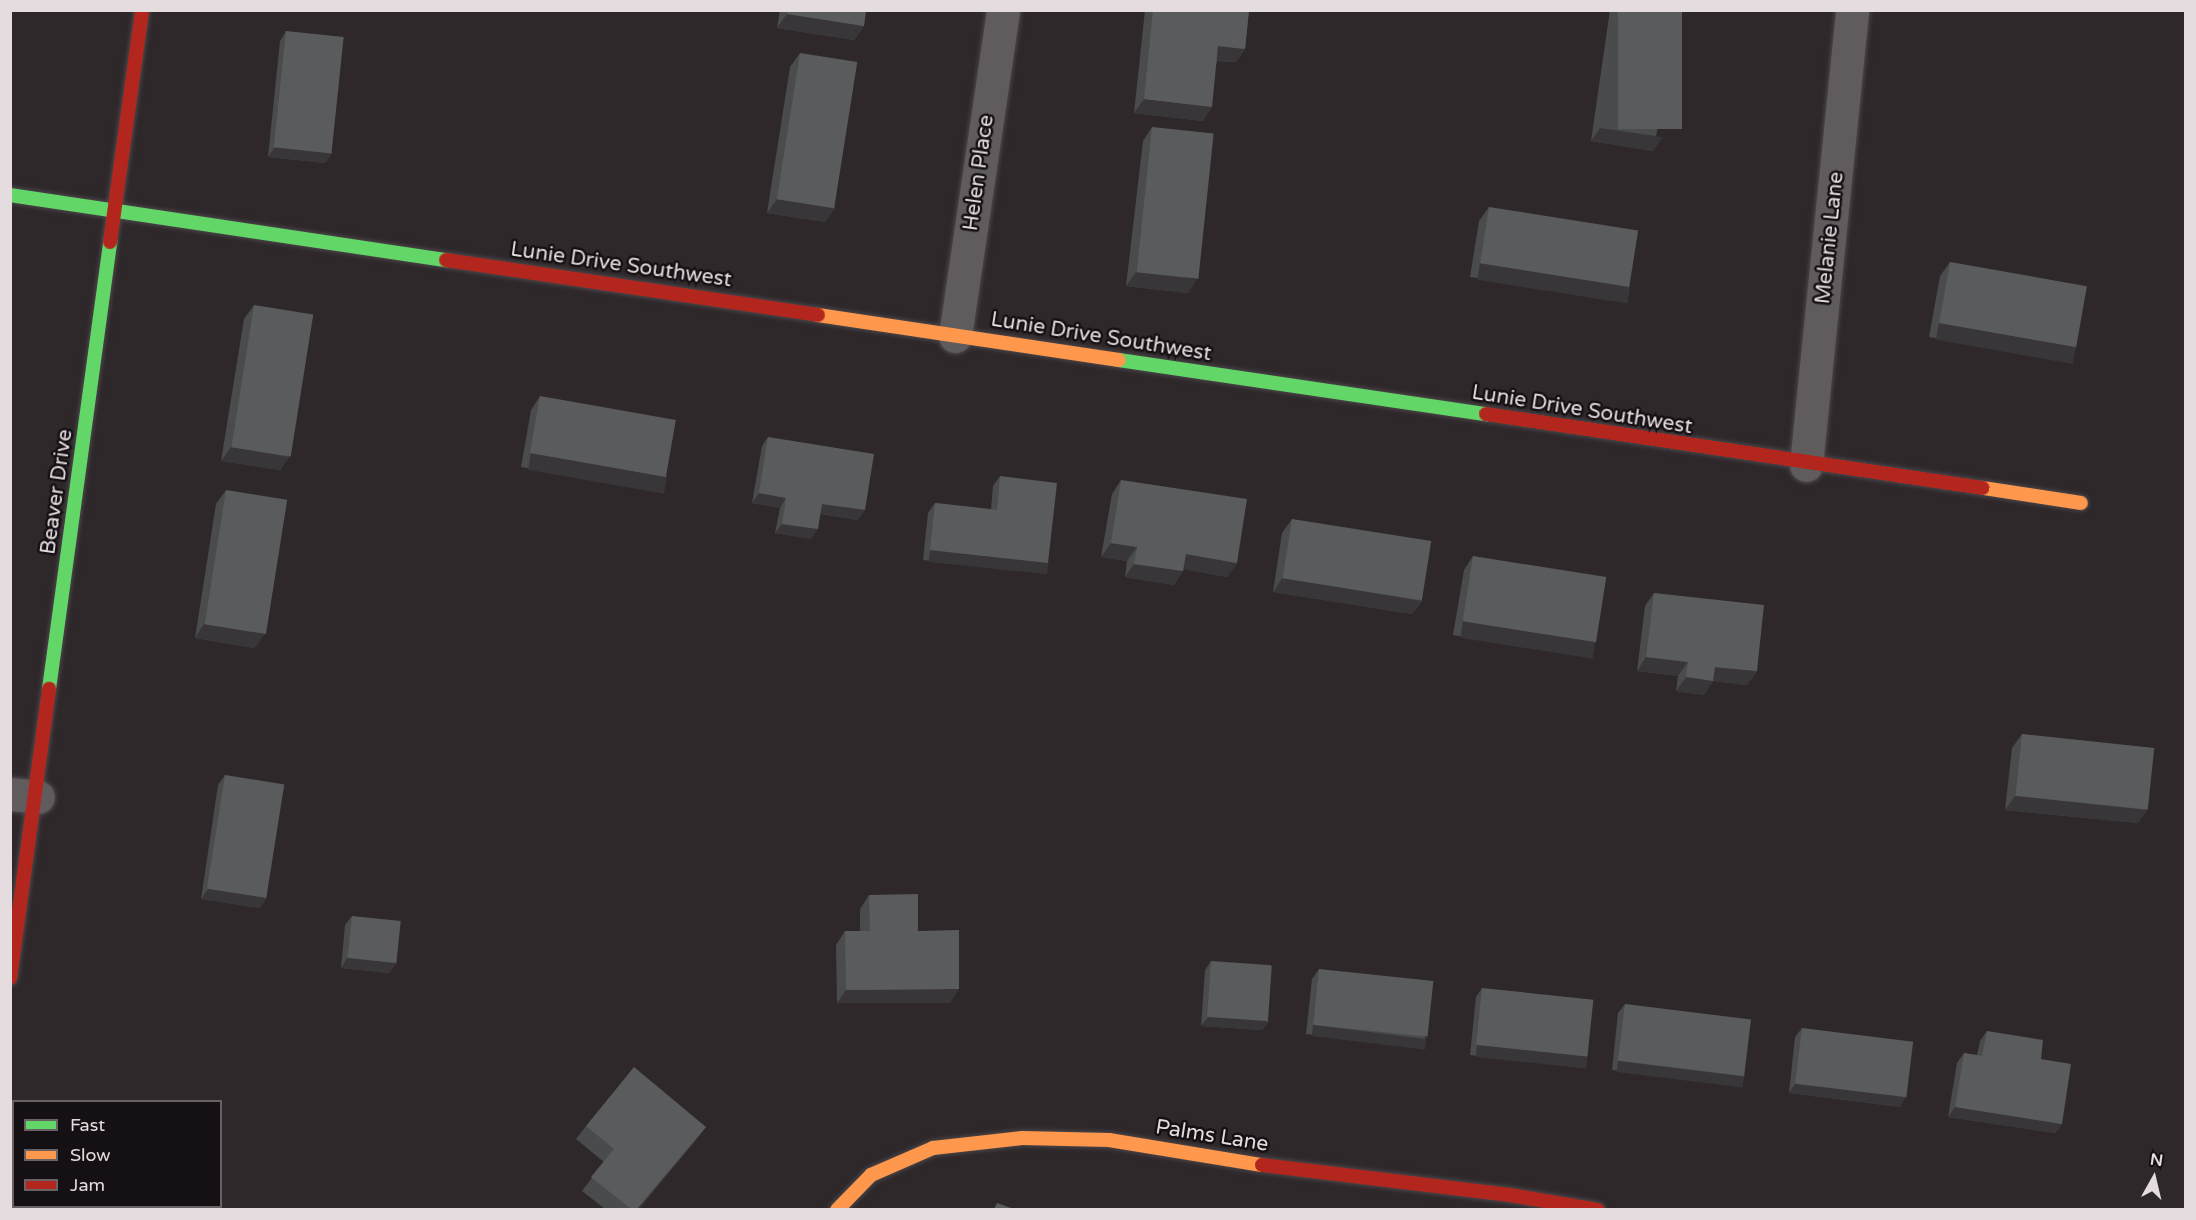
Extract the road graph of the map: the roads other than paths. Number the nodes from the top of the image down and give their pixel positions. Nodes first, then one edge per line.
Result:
1 (142, 10) edge
2 (1003, 10) edge
3 (1852, 10) edge
4 (10, 195) edge
5 (116, 211) junction
6 (955, 336) junction
7 (1806, 465) junction
8 (2081, 503) dead end
9 (24, 796) edge
10 (10, 978) edge
11 (837, 1209) edge
12 (1598, 1209) edge

1 - 5 street, Beaver Drive
2 - 6 street, Helen Place
3 - 7 street, Melanie Lane
4 - 5 street, Lunie Drive Southwest
5 - 6 street, Lunie Drive Southwest
5 - 9 street, Beaver Drive
6 - 7 street, Lunie Drive Southwest
7 - 8 street, Lunie Drive Southwest
9 - 10 street, Beaver Drive
11 - 12 street, Palms Lane

